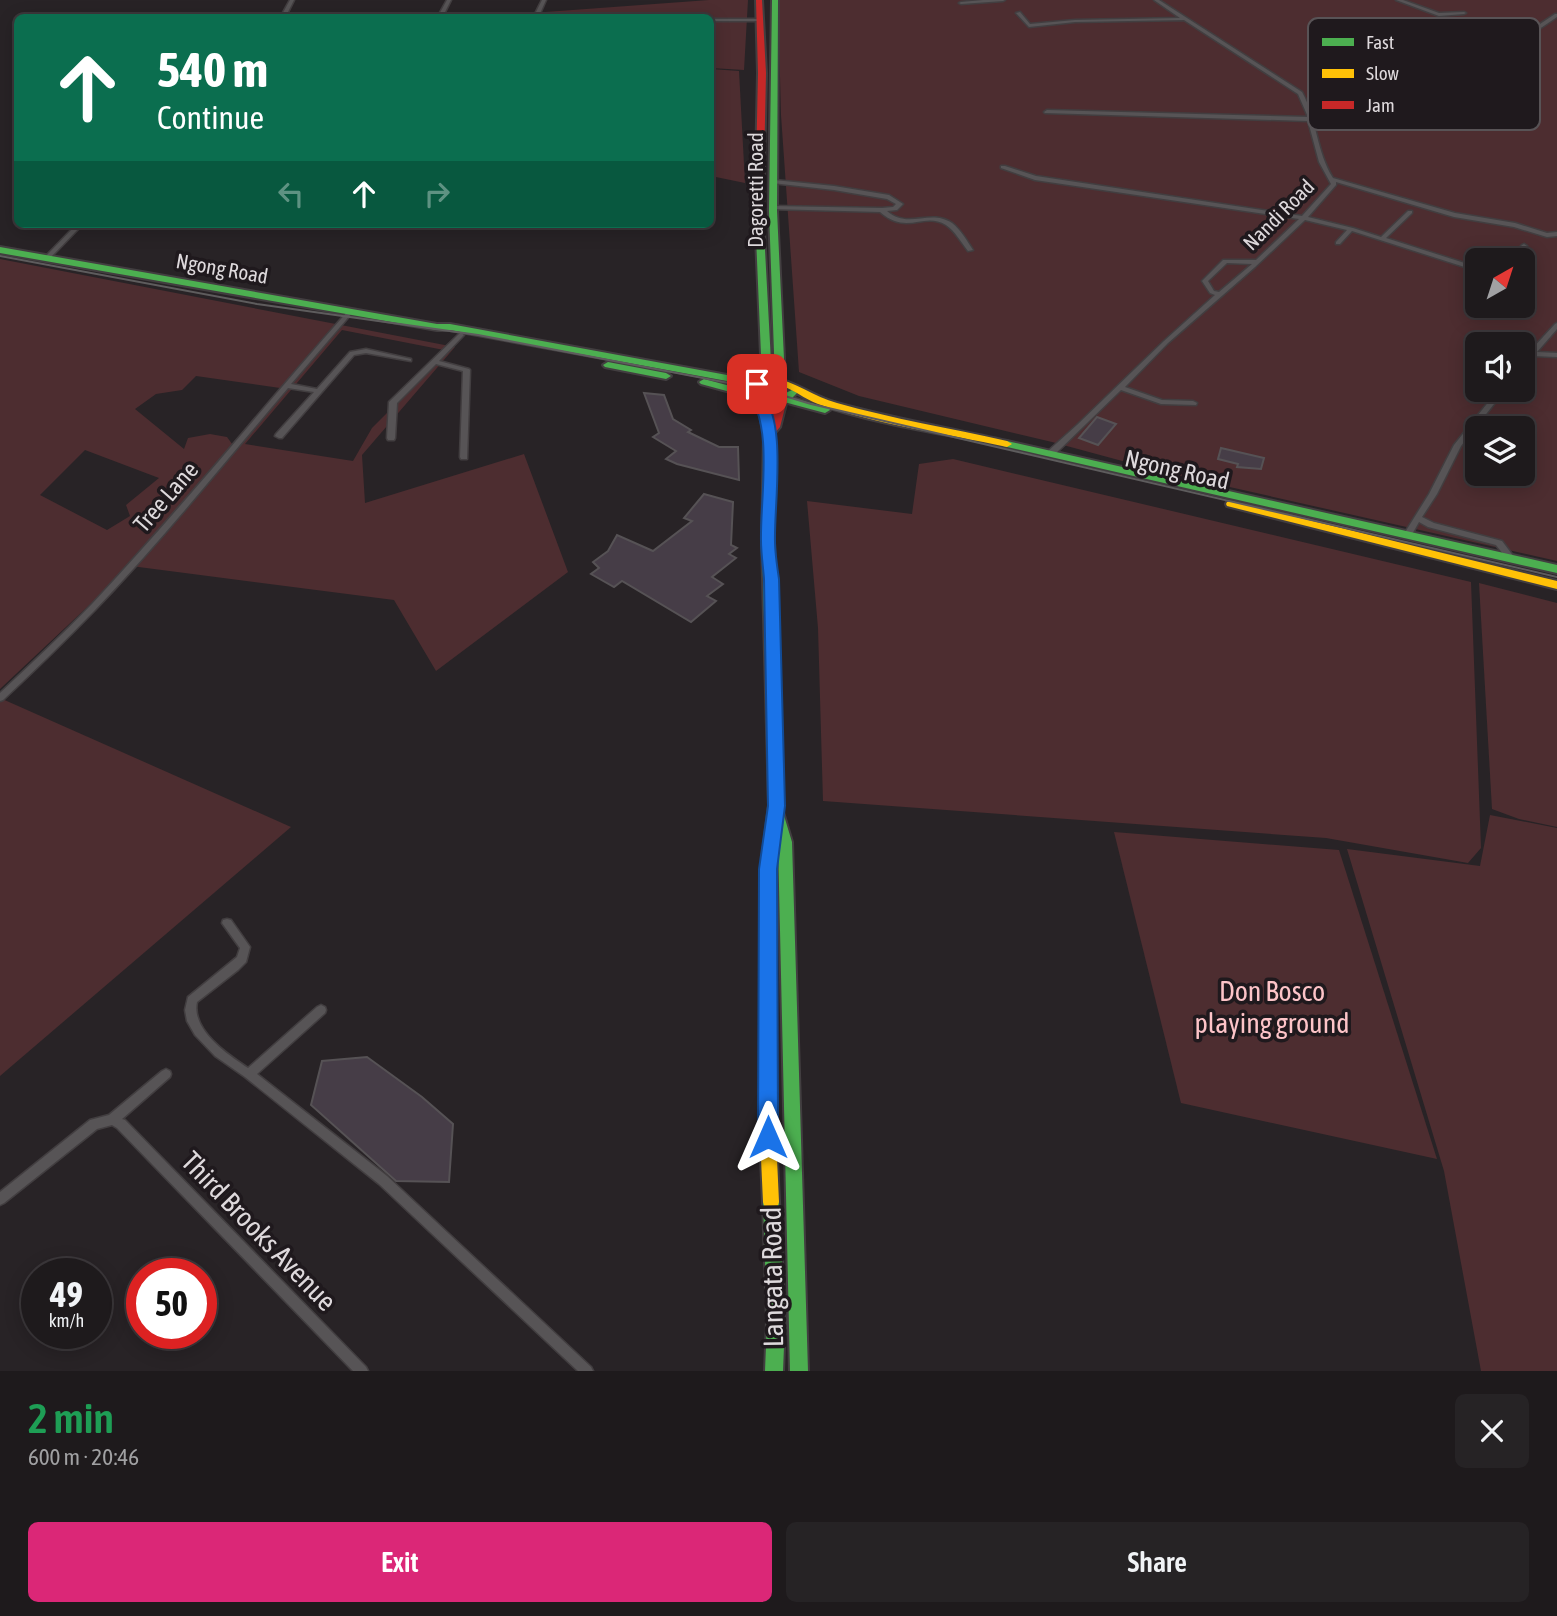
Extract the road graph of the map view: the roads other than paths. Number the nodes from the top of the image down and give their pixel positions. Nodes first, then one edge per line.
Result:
1 (759, 0) edge
2 (775, 0) edge
3 (1003, 0) edge
4 (1156, 0) edge
5 (1398, 0) edge
6 (961, 4) dead end
7 (1018, 13) dead end
8 (1464, 13) dead end
9 (1556, 16) edge
10 (1186, 19) junction
11 (714, 20) edge
12 (760, 20) junction
13 (1540, 26) edge
14 (1308, 108) edge
15 (1047, 112) dead end
16 (1308, 119) edge
17 (1313, 130) edge
18 (1003, 167) dead end
19 (1331, 179) junction
20 (775, 183) junction
21 (773, 208) junction
22 (882, 210) junction
23 (1410, 212) dead end
24 (1304, 218) junction
25 (76, 228) edge
26 (1351, 229) junction
27 (1557, 234) edge
28 (1382, 239) junction
29 (1338, 243) dead end
30 (0, 250) edge
31 (970, 250) dead end
32 (47, 258) junction
33 (1257, 262) junction
34 (1465, 265) edge
35 (1220, 295) junction
36 (351, 312) junction
37 (1557, 325) edge
38 (437, 327) junction
39 (461, 335) junction
40 (544, 349) junction
41 (1535, 351) edge
42 (1535, 354) edge
43 (1557, 355) edge
44 (409, 360) dead end
45 (436, 362) junction
46 (769, 380) junction
47 (286, 386) junction
48 (1122, 388) junction
49 (319, 391) junction
50 (787, 396) junction
51 (758, 397) junction
52 (1492, 402) edge
53 (1192, 403) dead end
54 (769, 433) junction
55 (279, 436) dead end
56 (391, 438) dead end
57 (1050, 454) junction
58 (464, 457) dead end
59 (1417, 518) junction
60 (1408, 534) junction
61 (1510, 557) junction
62 (1557, 569) edge
63 (1557, 585) edge
64 (0, 698) edge
65 (776, 806) junction
66 (227, 923) dead end
67 (321, 1010) dead end
68 (166, 1074) dead end
69 (249, 1074) junction
70 (117, 1122) junction
71 (0, 1199) edge
72 (362, 1371) edge
73 (587, 1371) edge
74 (774, 1371) edge
75 (799, 1371) edge

1 - 12 main road, Dagoretti Road
2 - 20 main road, Dagoretti Road
3 - 6 street
4 - 10 street, Nandi Road
5 - 8 street
7 - 10 street
9 - 13 street
10 - 14 street, Nandi Road
11 - 12 street
12 - 46 main road, Dagoretti Road
15 - 16 street
17 - 19 street, Nandi Road
18 - 24 street
19 - 24 street, Nandi Road
19 - 27 street
20 - 21 main road, Dagoretti Road
20 - 22 street
21 - 22 street
21 - 46 main road, Dagoretti Road
22 - 31 street
23 - 28 street
24 - 26 street
24 - 33 street, Nandi Road
25 - 32 street
26 - 28 street
26 - 29 street
28 - 34 street
30 - 32 main road, Ngong Road
32 - 36 main road, Ngong Road
33 - 35 street, Nandi Road
33 - 35 street
35 - 48 street, Nandi Road
36 - 38 main road, Ngong Road
36 - 47 street, Tree Lane
37 - 41 street
38 - 39 main road, Ngong Road
38 - 40 main road, Ngong Road
39 - 40 main road, Ngong Road
39 - 45 street
40 - 46 main road, Ngong Road
40 - 51 main road, Ngong Road
42 - 43 street
44 - 49 street
45 - 56 street
45 - 58 street
46 - 50 main road
46 - 51 main road
47 - 49 street
47 - 64 street, Tree Lane
48 - 53 street
48 - 57 street, Nandi Road
49 - 55 street
50 - 51 main road, Ngong Road
50 - 54 main road
50 - 57 main road, Ngong Road
50 - 63 main road, Ngong Road
51 - 54 main road
52 - 59 street
54 - 65 main road, Langata Road
57 - 60 main road, Ngong Road
59 - 60 street
59 - 61 street
60 - 61 main road, Ngong Road
61 - 62 main road, Ngong Road
65 - 74 main road, Langata Road
65 - 75 main road, Langata Road
66 - 69 street
67 - 69 street
68 - 70 street
69 - 73 street
70 - 71 street
70 - 72 street, Third Brooks Avenue

